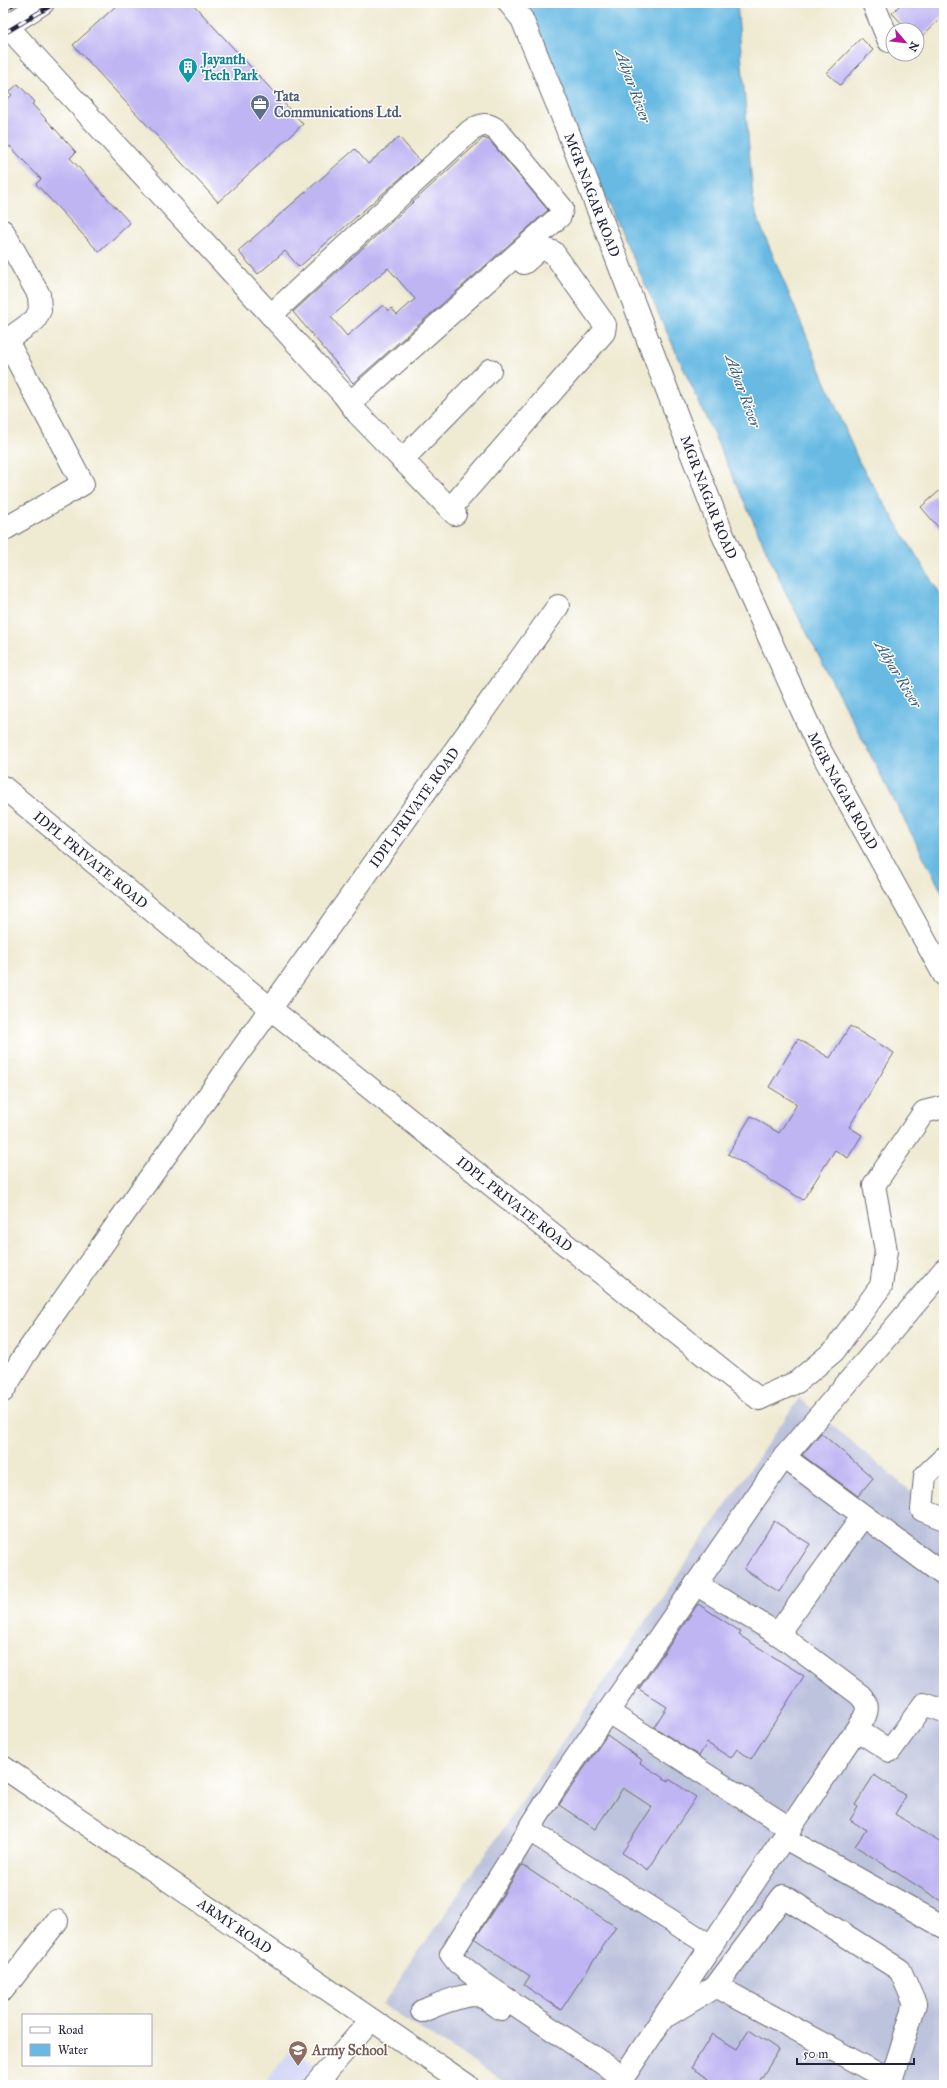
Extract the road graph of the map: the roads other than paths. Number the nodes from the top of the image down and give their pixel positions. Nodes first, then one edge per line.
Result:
1 (43, 3) edge
2 (509, 3) edge
3 (873, 3) edge
4 (5, 27) edge
5 (885, 32) edge
6 (3, 231) edge
7 (271, 315) junction
8 (5, 342) edge
9 (490, 370) dead end
10 (354, 408) junction
11 (402, 460) junction
12 (3, 530) edge
13 (558, 606) dead end
14 (3, 787) edge
15 (944, 975) edge
16 (271, 1009) junction
17 (944, 1107) edge
18 (944, 1270) edge
19 (3, 1391) edge
20 (784, 1457) junction
21 (944, 1458) edge
22 (863, 1516) junction
23 (944, 1519) edge
24 (944, 1575) edge
25 (696, 1584) junction
26 (781, 1636) junction
27 (944, 1711) edge
28 (608, 1712) junction
29 (857, 1730) junction
30 (3, 1767) edge
31 (529, 1830) junction
32 (788, 1834) junction
33 (57, 1922) dead end
34 (944, 1927) edge
35 (712, 1946) junction
36 (716, 1986) junction
37 (3, 1990) edge
38 (422, 2011) dead end
39 (662, 2018) junction
40 (371, 2020) junction
41 (617, 2082) edge
42 (315, 2085) edge
43 (468, 2085) edge

1 - 4 street
2 - 15 street, MGR NAGAR ROAD
3 - 5 street
4 - 7 street
6 - 8 street
7 - 10 street
7 - 10 street
8 - 12 street
9 - 11 street
10 - 11 street
10 - 11 street
13 - 16 street, IDPL PRIVATE ROAD
14 - 16 street, IDPL PRIVATE ROAD
16 - 17 street, IDPL PRIVATE ROAD
16 - 19 street
18 - 20 street
20 - 22 street
20 - 25 street
21 - 23 street
22 - 24 street
22 - 26 street
25 - 26 street
25 - 28 street
26 - 29 street
27 - 29 street
28 - 31 street
28 - 32 street
29 - 32 street
30 - 40 street, ARMY ROAD
31 - 35 street
31 - 41 street
32 - 34 street
32 - 35 street
33 - 37 street
35 - 39 street
36 - 36 street
36 - 39 street
38 - 41 street
39 - 41 street
40 - 42 street
40 - 43 street, ARMY ROAD

